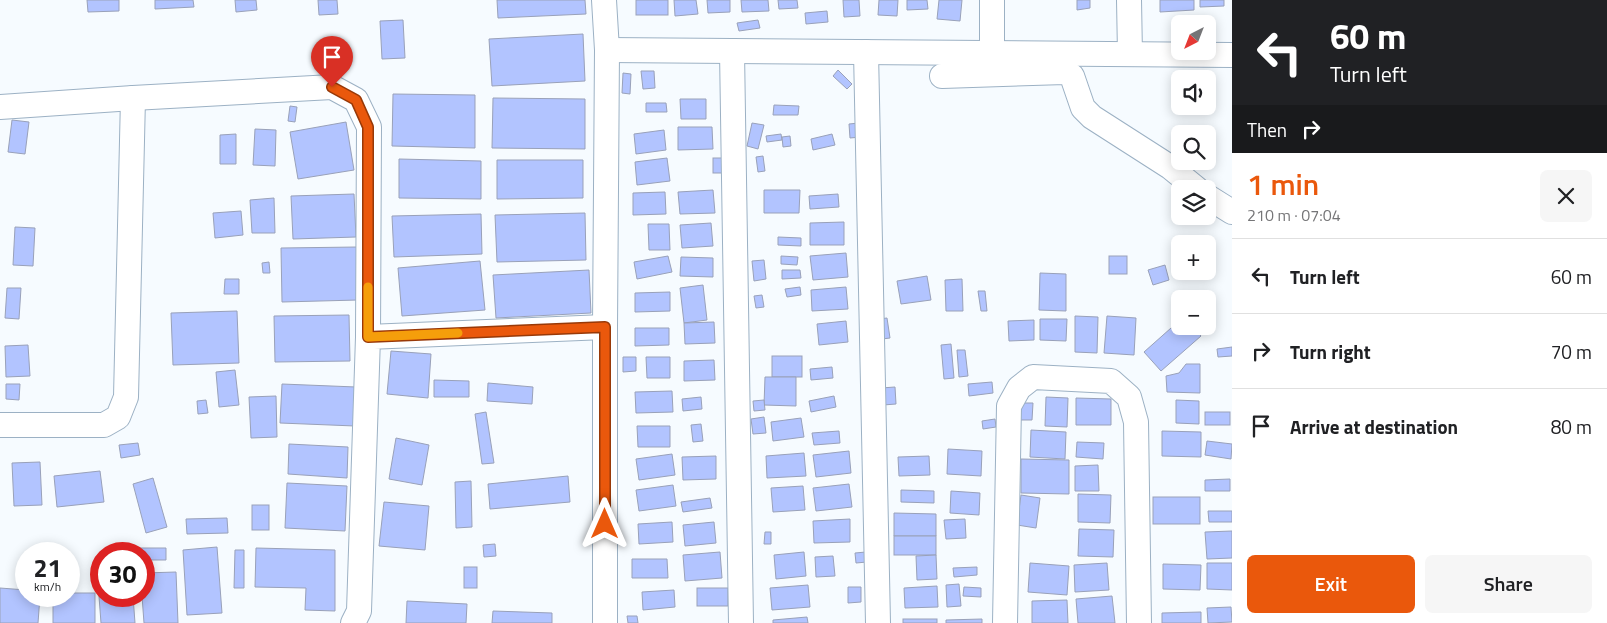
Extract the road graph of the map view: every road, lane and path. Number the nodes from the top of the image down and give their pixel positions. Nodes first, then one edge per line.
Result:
1 (604, 0) edge
2 (992, 0) edge
3 (1129, 0) edge
4 (607, 50) junction
5 (732, 51) junction
6 (866, 52) junction
7 (992, 53) junction
8 (1130, 54) junction
9 (1232, 55) edge
10 (942, 76) dead end
11 (133, 98) junction
12 (0, 107) edge
13 (1186, 180) edge
14 (1216, 202) edge
15 (1232, 212) edge
16 (605, 327) junction
17 (368, 337) junction
18 (0, 425) edge
19 (353, 623) edge
20 (606, 623) edge
21 (742, 623) edge
22 (878, 623) edge
23 (1005, 623) edge
24 (1139, 623) edge

1 - 4 street
2 - 7 street
3 - 8 street
4 - 5 street
4 - 16 street
5 - 6 street
5 - 21 street
6 - 7 street
6 - 22 street
7 - 8 street
8 - 9 street
10 - 13 street
11 - 12 street
11 - 17 street
11 - 18 street
14 - 15 street
16 - 17 street
16 - 20 street
17 - 19 street
23 - 24 street

